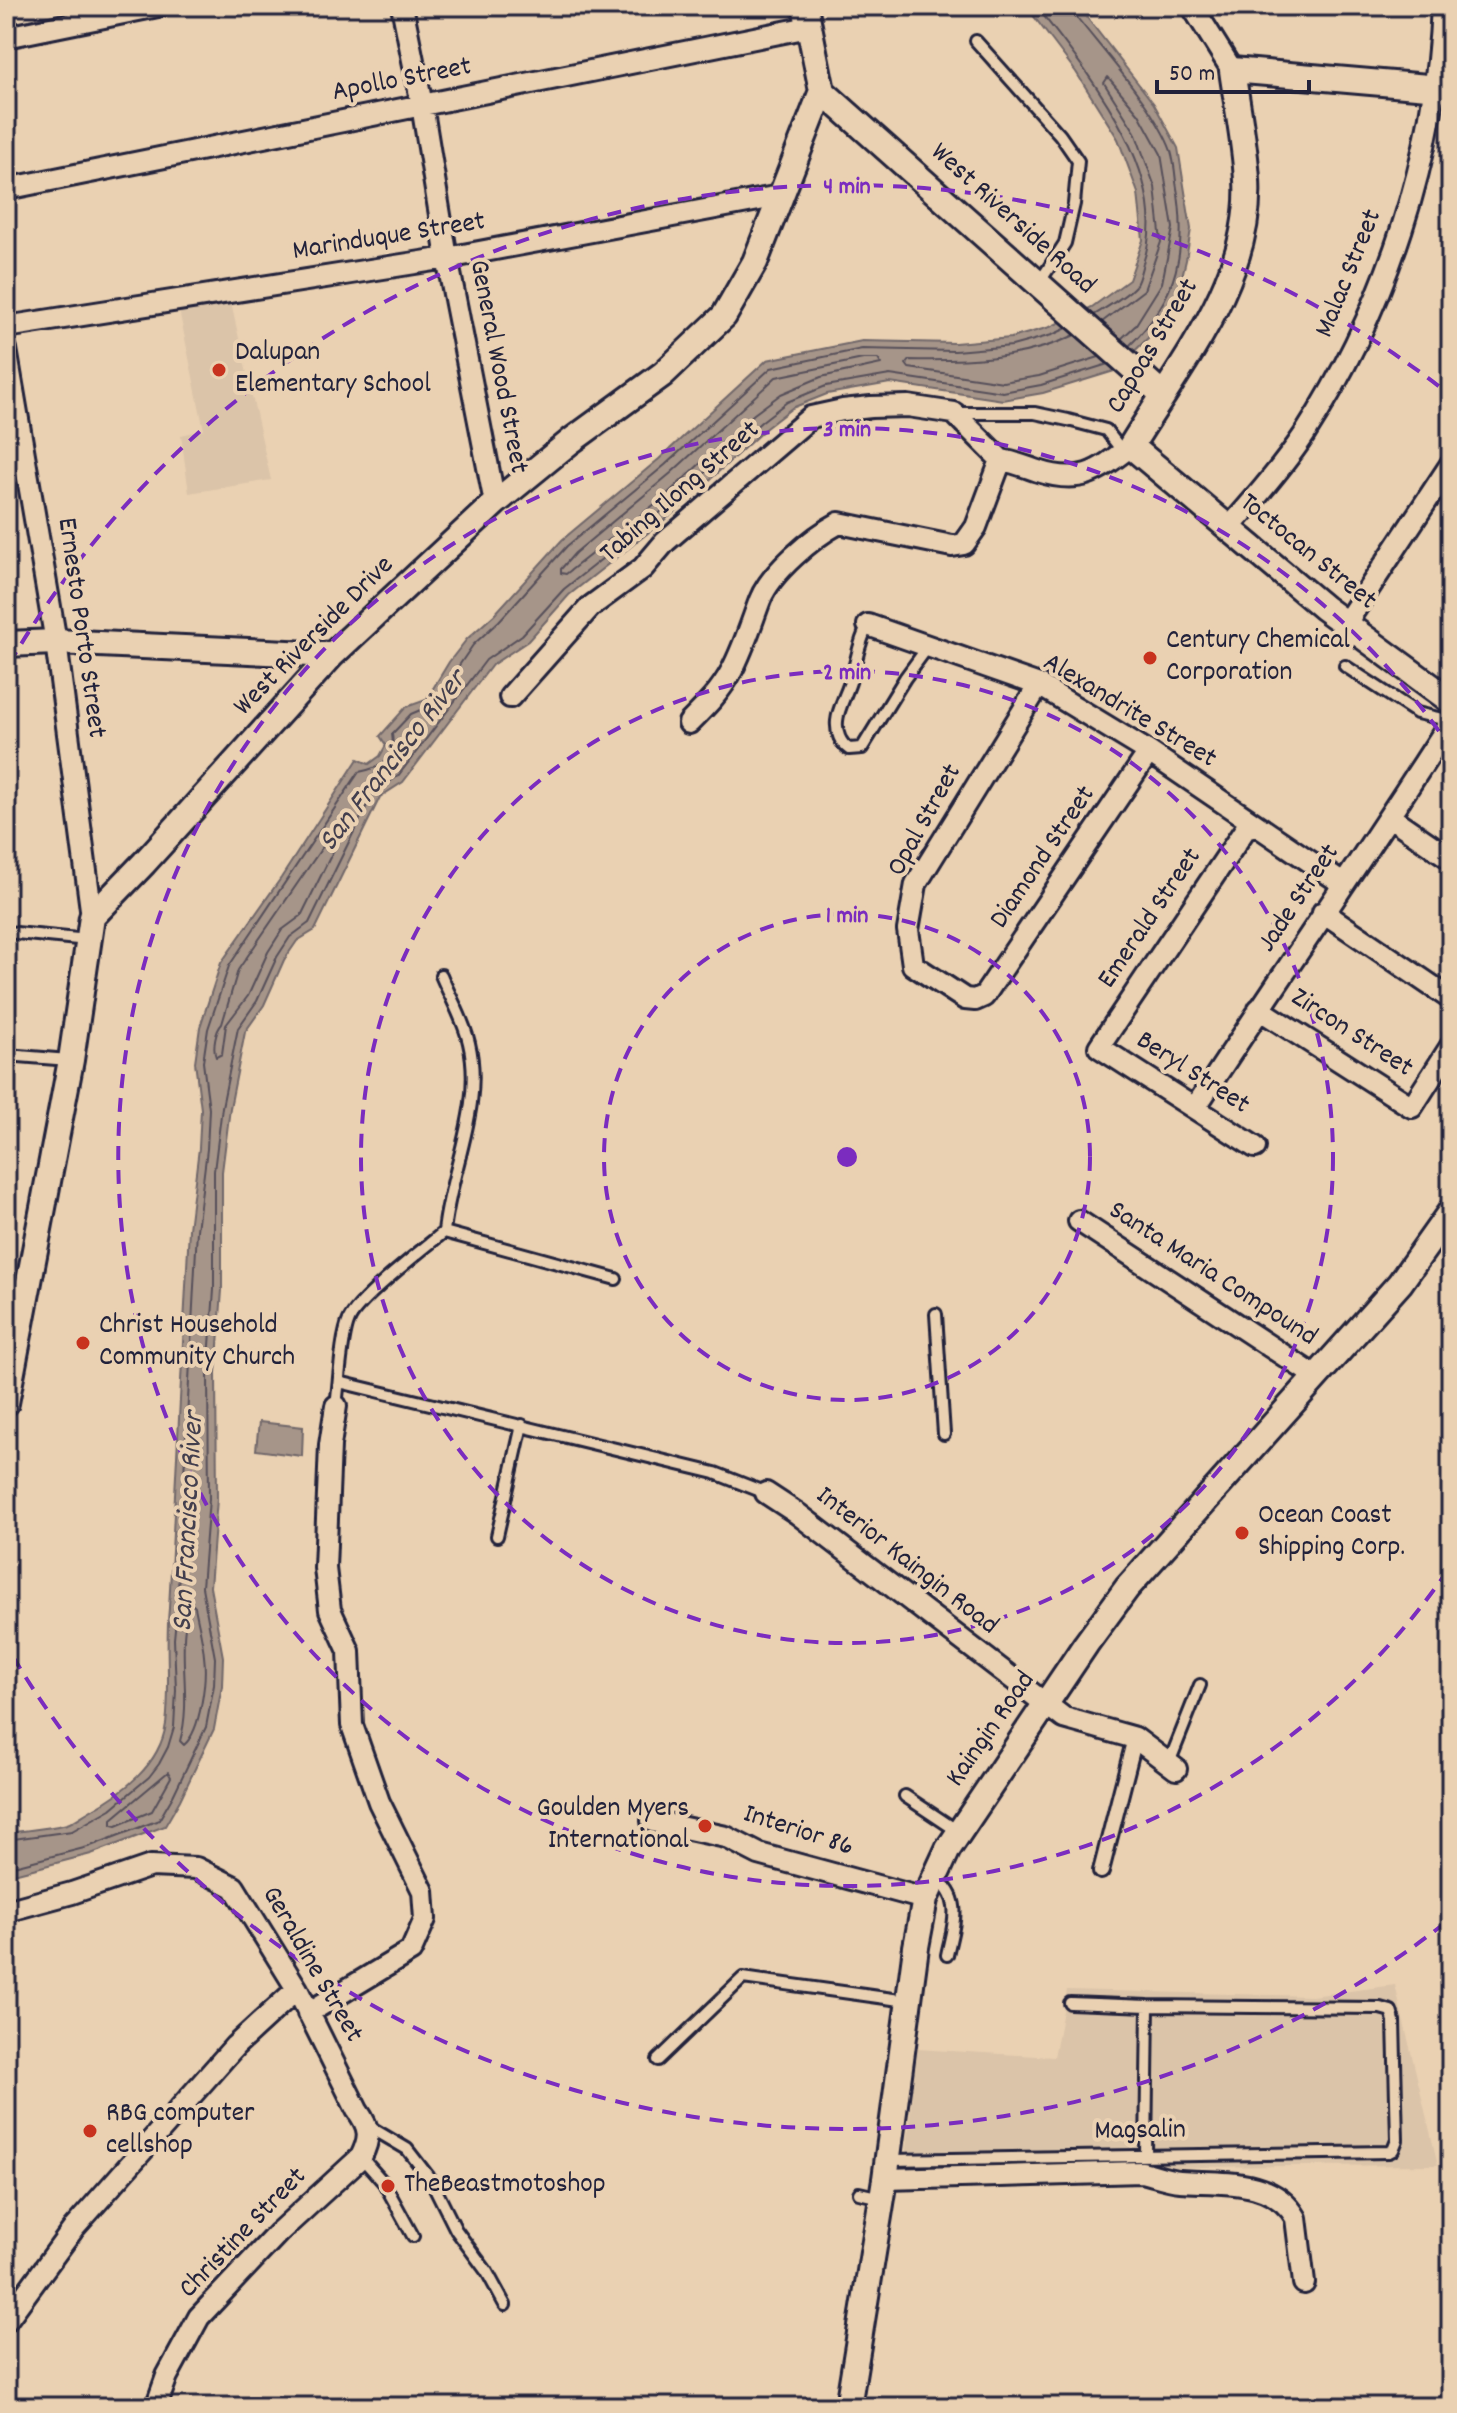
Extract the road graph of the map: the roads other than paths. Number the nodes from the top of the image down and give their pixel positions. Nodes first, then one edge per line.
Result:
1 (158, 6) edge
2 (402, 6) edge
3 (1192, 6) edge
4 (1442, 6) edge
5 (807, 16) edge
6 (6, 37) edge
7 (976, 41) dead end
8 (1232, 70) junction
9 (1443, 88) edge
10 (822, 91) junction
11 (422, 105) junction
12 (6, 189) edge
13 (780, 196) junction
14 (447, 258) junction
15 (1038, 284) junction
16 (6, 327) edge
17 (6, 349) edge
18 (1162, 394) junction
19 (954, 413) junction
20 (1127, 449) junction
21 (1001, 460) junction
22 (1451, 464) edge
23 (495, 503) junction
24 (1228, 529) junction
25 (1346, 623) junction
26 (868, 625) joint
27 (56, 642) junction
28 (6, 644) edge
29 (927, 648) junction
30 (332, 655) junction
31 (1345, 666) dead end
32 (1039, 685) junction
33 (510, 697) dead end
34 (1451, 701) edge
35 (1451, 721) edge
36 (689, 723) dead end
37 (1149, 752) junction
38 (1390, 817) junction
39 (1250, 822) junction
40 (1451, 859) edge
41 (1343, 884) junction
42 (1323, 912) junction
43 (91, 929) junction
44 (6, 932) edge
45 (441, 975) dead end
46 (984, 996) joint
47 (1451, 999) edge
48 (1259, 1009) junction
49 (1451, 1046) edge
50 (1099, 1047) joint
51 (6, 1055) edge
52 (71, 1060) junction
53 (1195, 1108) junction
54 (1255, 1147) dead end
55 (1079, 1221) dead end
56 (1448, 1222) edge
57 (444, 1232) junction
58 (616, 1279) dead end
59 (936, 1314) dead end
60 (9, 1365) edge
61 (1315, 1376) junction
62 (339, 1382) junction
63 (6, 1403) edge
64 (336, 1406) joint
65 (522, 1425) junction
66 (944, 1434) dead end
67 (766, 1493) joint
68 (497, 1536) dead end
69 (1200, 1685) dead end
70 (1046, 1706) junction
71 (1135, 1738) junction
72 (1172, 1766) joint
73 (905, 1796) dead end
74 (652, 1821) dead end
75 (959, 1832) junction
76 (1101, 1871) dead end
77 (929, 1888) junction
78 (6, 1911) edge
79 (947, 1955) dead end
80 (297, 1989) junction
81 (909, 2001) junction
82 (1070, 2003) dead end
83 (1148, 2006) junction
84 (308, 2013) junction
85 (658, 2060) dead end
86 (363, 2118) junction
87 (1146, 2155) junction
88 (361, 2157) junction
89 (878, 2183) junction
90 (413, 2236) dead end
91 (1304, 2283) dead end
92 (505, 2305) dead end
93 (6, 2321) edge
94 (156, 2407) edge
95 (848, 2407) edge

1 - 6 street
2 - 11 street, General Wood Street
3 - 8 street, Capoas Street
4 - 9 street, Malac Street
5 - 10 street
5 - 11 street, Apollo Street
7 - 15 lane
8 - 9 street
8 - 18 street, Capoas Street
9 - 24 street, Malac Street
10 - 13 street, West Riverside Drive
10 - 15 street, West Riverside Road
11 - 12 street, Apollo Street
11 - 14 street, General Wood Street
13 - 14 street, Marinduque Street
13 - 23 street, West Riverside Drive
14 - 16 street, Marinduque Street
14 - 23 street, General Wood Street
15 - 18 street, West Riverside Road
17 - 27 street, Ernesto Porto Street
18 - 20 street, Capoas Street
19 - 20 lane
19 - 21 street
19 - 33 street, Tabing Ilong Street
20 - 21 street
20 - 24 street, Toctocan Street
21 - 36 street
22 - 25 street
23 - 30 street, West Riverside Drive
24 - 25 street, Toctocan Street
25 - 34 street, Toctocan Street
26 - 29 street, Alexandrite Street
26 - 29 lane
27 - 28 street
27 - 30 street
27 - 43 street, Ernesto Porto Street
29 - 32 street, Alexandrite Street
30 - 43 street, West Riverside Drive
31 - 35 lane
32 - 37 street, Alexandrite Street
32 - 46 street, Opal Street
35 - 38 street, Jade Street
37 - 39 street, Alexandrite Street
37 - 46 street, Diamond Street
38 - 40 street
38 - 41 street, Jade Street
39 - 41 street, Alexandrite Street
39 - 50 street, Emerald Street
41 - 42 street, Jade Street
42 - 47 street
42 - 48 street, Jade Street
43 - 44 lane
43 - 52 street
45 - 57 lane
48 - 49 street, Zircon Street
48 - 53 street, Jade Street
50 - 53 street, Beryl Street
51 - 52 lane
52 - 60 street
53 - 54 street, Beryl Street
55 - 61 street, Santa Maria Compound
56 - 61 street, Kaingin Road
57 - 58 lane
57 - 62 lane
59 - 66 lane
60 - 63 street
61 - 70 street, Kaingin Road
62 - 64 lane
62 - 65 lane
64 - 84 street
65 - 67 lane
65 - 68 lane
67 - 70 street, Interior Kaingin Road
69 - 72 lane
70 - 71 street, Interior Kaingin Road
70 - 75 street, Kaingin Road
71 - 72 street, Interior Kaingin Road
71 - 76 street
73 - 75 lane
74 - 77 street, Interior 86
75 - 77 street, Kaingin Road
77 - 79 lane
77 - 81 street, Kaingin Road
78 - 80 street, Geraldine Street
80 - 84 street, Geraldine Street
80 - 93 street
81 - 85 lane
81 - 89 street, Kaingin Road
82 - 83 lane
83 - 87 lane
83 - 87 lane, Magsalin
84 - 86 street, Geraldine Street
86 - 88 street
86 - 92 lane
87 - 89 lane, Magsalin
88 - 90 lane
88 - 94 street, Christine Street
89 - 91 street
89 - 95 street, Kaingin Road

